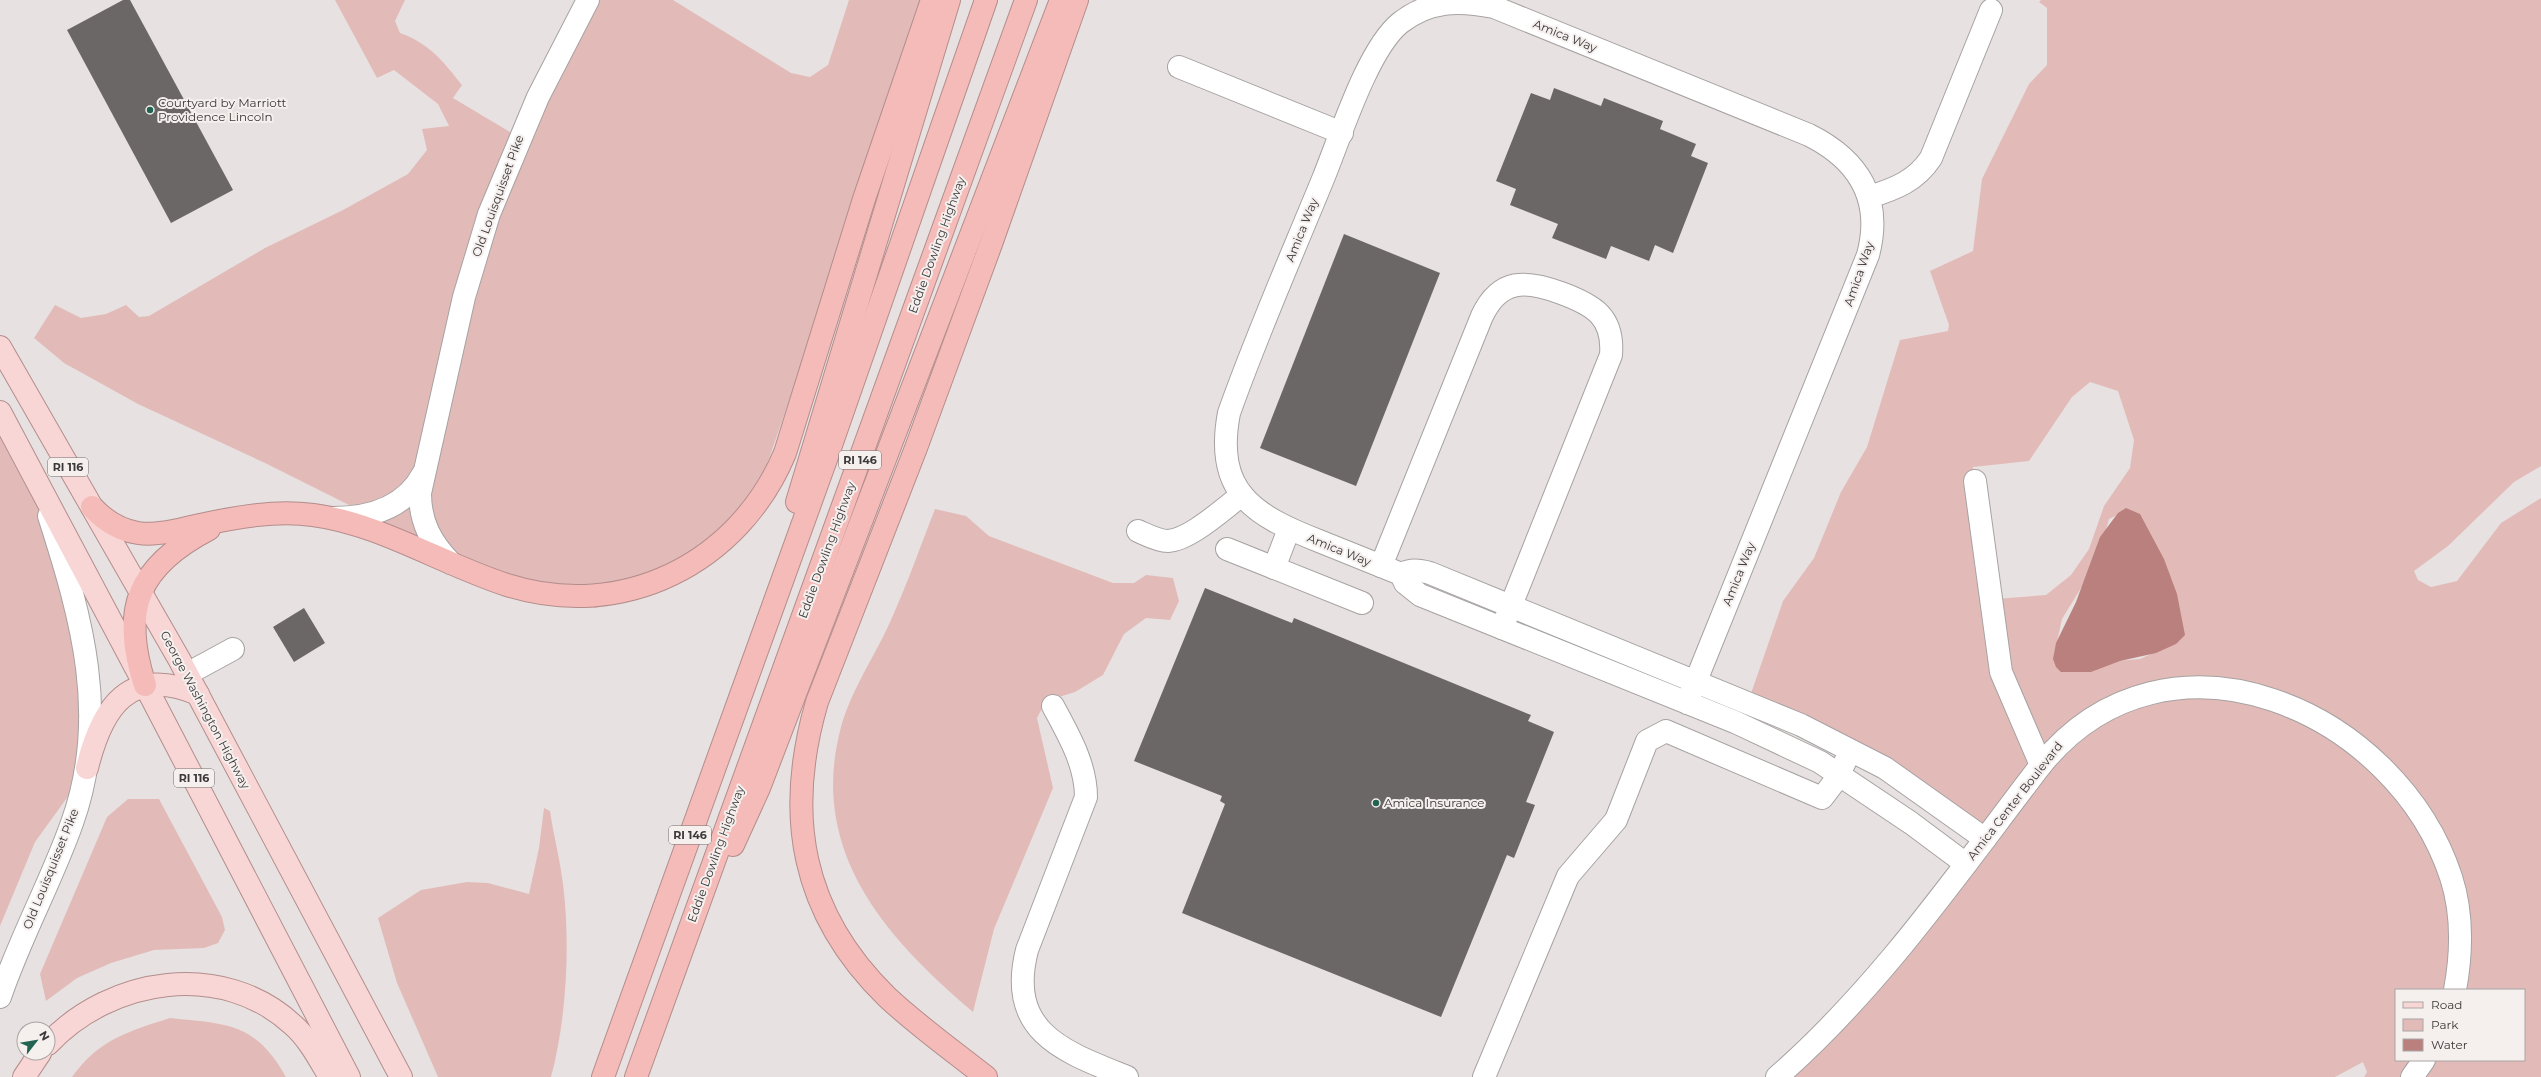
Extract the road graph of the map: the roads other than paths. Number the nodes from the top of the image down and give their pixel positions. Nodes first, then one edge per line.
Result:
1 (588, 0) edge
2 (932, 0) edge
3 (949, 0) edge
4 (986, 0) edge
5 (1026, 0) edge
6 (1061, 0) edge
7 (1077, 0) edge
8 (1407, 7) edge
9 (1991, 10) dead end
10 (1179, 67) dead end
11 (1342, 133) junction
12 (1869, 197) junction
13 (0, 347) edge
14 (0, 412) edge
15 (423, 473) junction
16 (37, 480) junction
17 (1975, 481) dead end
18 (1242, 495) junction
19 (92, 507) junction
20 (232, 518) junction
21 (328, 518) junction
22 (1289, 529) junction
23 (1138, 531) dead end
24 (1227, 549) dead end
25 (451, 563) junction
26 (1381, 566) junction
27 (1274, 568) junction
28 (1401, 574) junction
29 (141, 591) junction
30 (778, 594) junction
31 (1362, 603) dead end
32 (1511, 606) junction
33 (1502, 628) junction
34 (233, 649) dead end
35 (187, 674) junction
36 (1696, 681) junction
37 (145, 686) junction
38 (198, 694) junction
39 (1687, 702) junction
40 (1053, 706) dead end
41 (1851, 750) junction
42 (2041, 765) junction
43 (87, 768) junction
44 (1838, 774) junction
45 (1985, 839) junction
46 (1966, 864) junction
47 (693, 920) junction
48 (2455, 989) edge
49 (0, 997) edge
50 (56, 1037) edge
51 (35, 1061) edge
52 (2423, 1061) edge
53 (24, 1077) edge
54 (330, 1077) edge
55 (349, 1077) edge
56 (401, 1077) edge
57 (603, 1077) edge
58 (636, 1077) edge
59 (986, 1077) edge
60 (1127, 1077) edge
61 (1484, 1077) edge
62 (1777, 1077) edge
63 (2412, 1077) edge

1 - 15 street, Old Louisquisset Pike
2 - 25 highway
3 - 30 highway
4 - 30 highway, RI 146
5 - 47 highway, Eddie Dowling Highway / RI 146
6 - 47 highway
7 - 59 highway
8 - 11 street, Amica Way
8 - 12 street, Amica Way
9 - 12 street
10 - 11 street
11 - 18 street, Amica Way
12 - 36 street, Amica Way
13 - 19 main road, George Washington Highway / RI 116
14 - 16 main road, RI 116
15 - 21 street
15 - 25 street
16 - 37 main road, RI 116
16 - 43 street, Old Louisquisset Pike
17 - 42 street
18 - 22 street, Amica Way
18 - 23 street
19 - 20 highway
19 - 29 main road, George Washington Highway / RI 116
20 - 21 highway
20 - 29 highway
21 - 25 highway
22 - 26 street, Amica Way
22 - 27 street
24 - 27 street
26 - 28 street, Amica Way
26 - 32 street
27 - 31 street
28 - 32 street
28 - 33 street
29 - 35 main road, George Washington Highway / RI 116
29 - 37 highway
30 - 57 highway, RI 146
32 - 33 street
32 - 36 street
33 - 39 street
34 - 35 street
35 - 38 main road, George Washington Highway / RI 116
36 - 39 street, Amica Way
36 - 41 street
37 - 38 main road
37 - 43 main road
37 - 55 main road, RI 116
38 - 56 main road, George Washington Highway / RI 116
39 - 44 street
40 - 60 street
41 - 44 street
41 - 45 street
42 - 45 street, Amica Center Boulevard
42 - 48 street, Amica Center Boulevard
43 - 49 street, Old Louisquisset Pike
44 - 46 street
44 - 61 street
45 - 46 street, Amica Center Boulevard
46 - 62 street, Amica Center Boulevard
47 - 58 highway, Eddie Dowling Highway / RI 146
50 - 54 main road
51 - 53 main road
52 - 63 street

